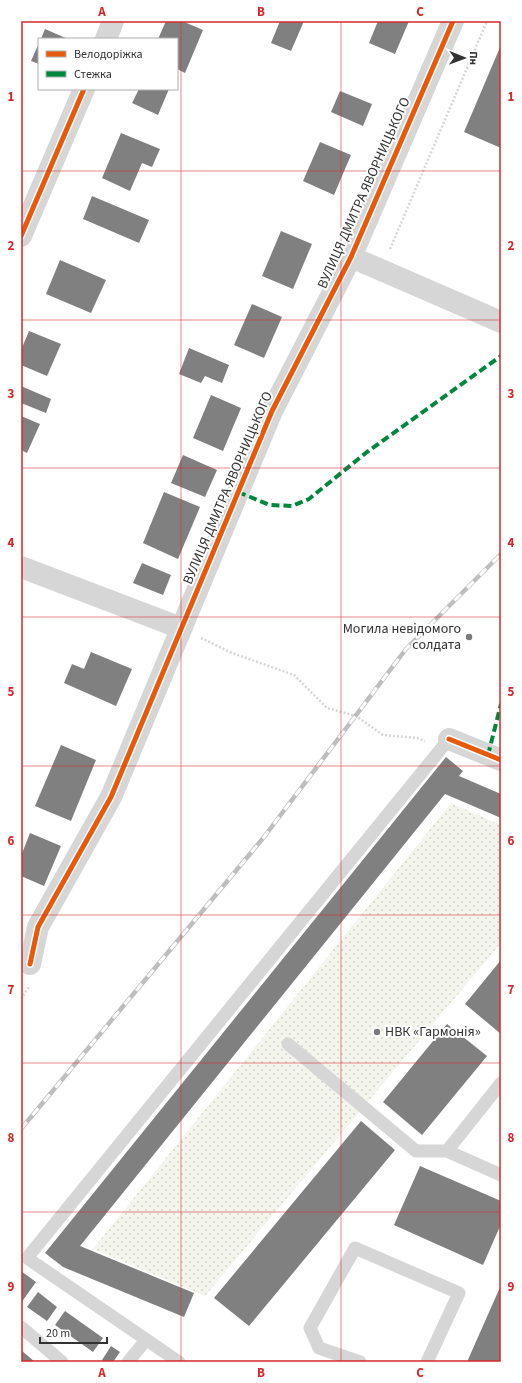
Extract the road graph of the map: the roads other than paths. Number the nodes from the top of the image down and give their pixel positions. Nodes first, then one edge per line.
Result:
1 (113, 21) edge
2 (453, 21) edge
3 (106, 38) edge
4 (84, 90) edge
5 (21, 236) edge
6 (351, 257) junction
7 (501, 322) edge
8 (21, 567) edge
9 (181, 628) junction
10 (446, 743) joint
11 (501, 760) edge
12 (30, 964) dead end
13 (288, 1044) dead end
14 (501, 1083) edge
15 (447, 1151) junction
16 (501, 1175) edge
17 (21, 1327) edge
18 (146, 1340) junction
19 (62, 1362) edge
20 (128, 1362) edge
21 (178, 1362) edge
22 (360, 1362) edge
23 (427, 1362) edge

1 - 3 street
2 - 6 street, ВУЛИЦЯ ДМИТРА ЯВОРНИЦЬКОГО
4 - 5 street
6 - 7 street
6 - 9 street, ВУЛИЦЯ ДМИТРА ЯВОРНИЦЬКОГО
8 - 9 street
9 - 12 street, ВУЛИЦЯ ДМИТРА ЯВОРНИЦЬКОГО
10 - 11 street
10 - 18 lane
13 - 15 lane
14 - 15 lane
15 - 16 lane
17 - 19 lane
18 - 20 lane
18 - 21 lane
22 - 23 lane

